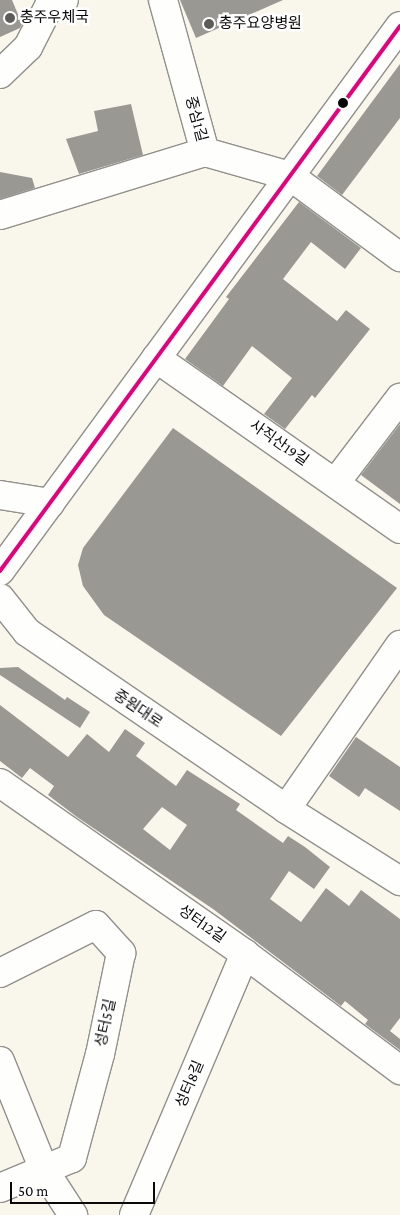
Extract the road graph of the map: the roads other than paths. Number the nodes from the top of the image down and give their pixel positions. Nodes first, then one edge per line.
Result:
1 (64, 0) edge
2 (163, 0) edge
3 (400, 26) edge
4 (0, 74) edge
5 (205, 152) junction
6 (290, 176) junction
7 (0, 216) edge
8 (400, 257) edge
9 (156, 358) junction
10 (400, 398) edge
11 (336, 482) junction
12 (0, 495) edge
13 (50, 503) junction
14 (400, 529) edge
15 (0, 571) edge
16 (0, 598) edge
17 (400, 645) edge
18 (0, 783) edge
19 (286, 809) junction
20 (400, 881) edge
21 (245, 954) junction
22 (0, 973) edge
23 (0, 1061) edge
24 (400, 1070) edge
25 (44, 1170) junction
26 (0, 1188) edge
27 (73, 1215) edge
28 (134, 1215) edge

1 - 4 street
2 - 5 street, 중심1길
3 - 6 street
5 - 6 street, 중심1길
5 - 7 street
6 - 8 street
6 - 9 street
9 - 11 street, 사직산19길
9 - 13 street
10 - 11 street
11 - 14 street, 사직산19길
12 - 13 street
13 - 15 street
16 - 19 street, 중원대로
17 - 19 street
18 - 21 street, 성터12길
19 - 20 street, 중원대로
21 - 24 street, 성터12길
21 - 28 street, 성터8길
22 - 25 street, 성터5길
23 - 25 street
25 - 26 street, 성터5길
25 - 27 street

